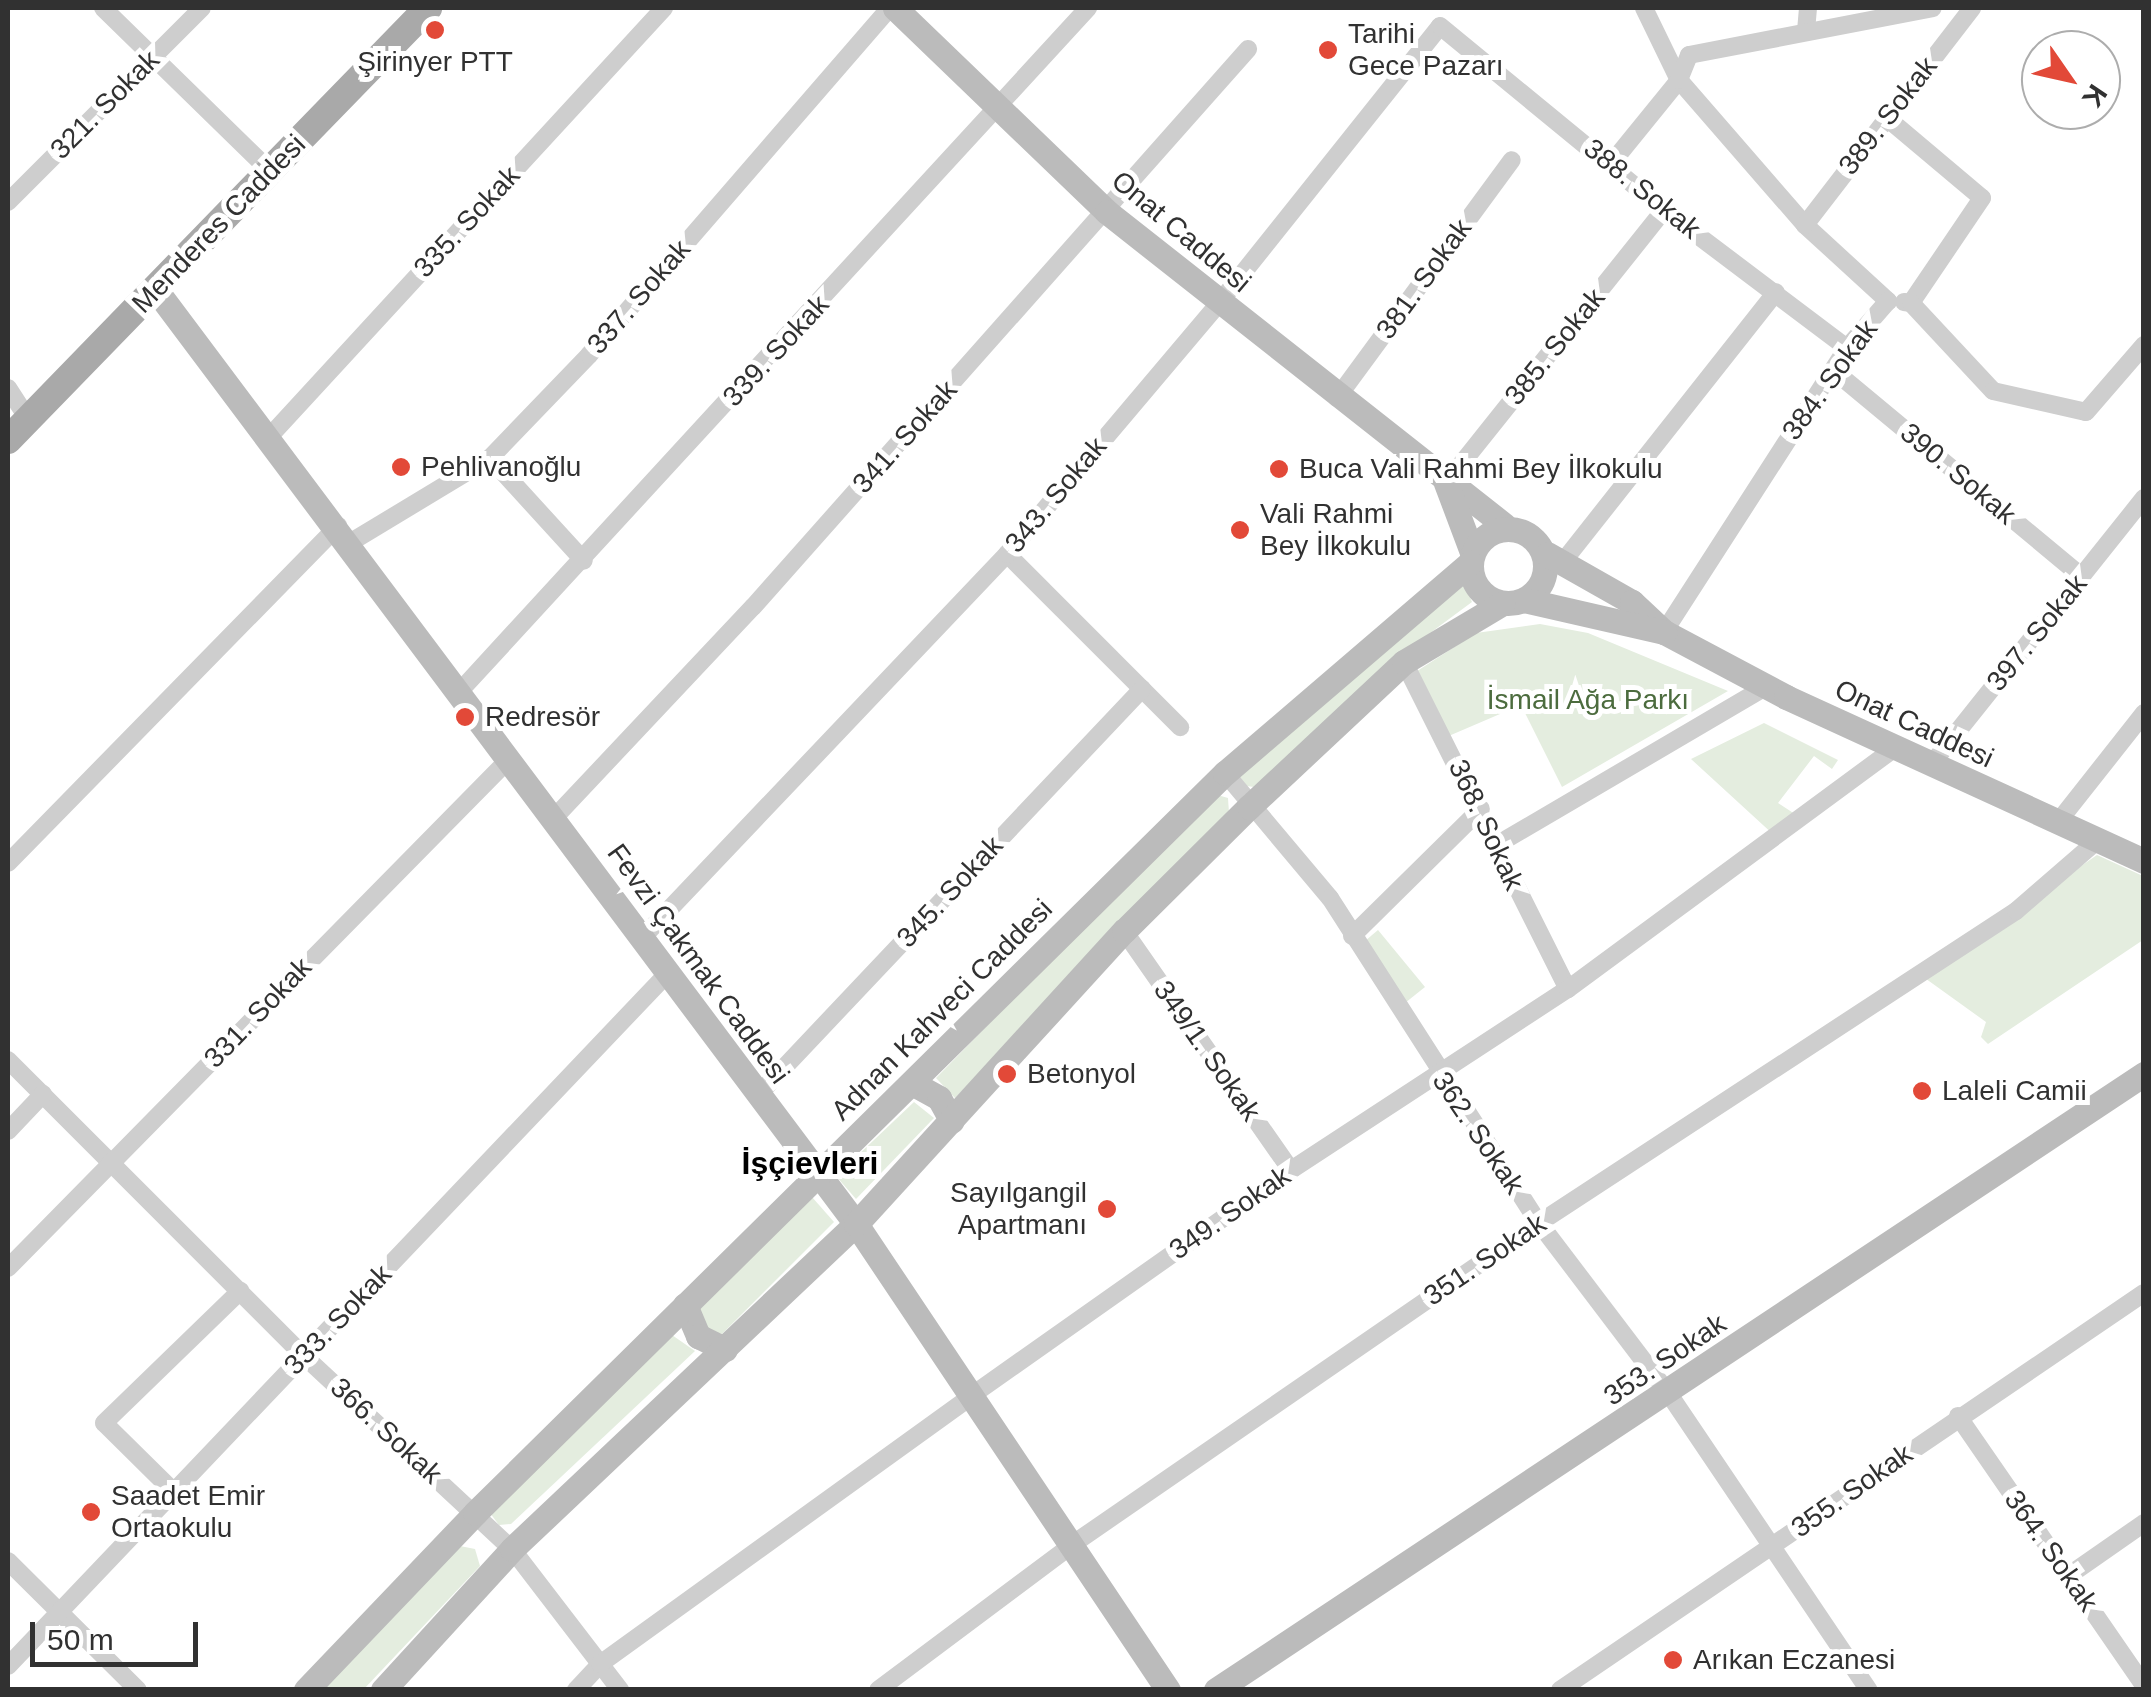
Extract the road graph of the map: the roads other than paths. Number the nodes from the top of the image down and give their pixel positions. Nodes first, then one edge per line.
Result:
1 (103, 8) edge
2 (202, 8) edge
3 (428, 8) edge
4 (664, 8) edge
5 (892, 8) edge
6 (1088, 8) edge
7 (1644, 8) edge
8 (1808, 8) edge
9 (1932, 8) edge
10 (1972, 8) edge
11 (1440, 26) joint
12 (1806, 31) junction
13 (1248, 49) dead end
14 (153, 58) junction
15 (1678, 80) junction
16 (1000, 108) junction
17 (1886, 118) junction
18 (1512, 160) dead end
19 (1610, 165) junction
20 (270, 170) junction
21 (8, 202) edge
22 (1664, 210) junction
23 (1108, 212) junction
24 (1805, 224) junction
25 (156, 290) junction
26 (1776, 292) junction
27 (1888, 301) junction
28 (1911, 302) junction
29 (1219, 304) junction
30 (2144, 345) edge
31 (1847, 348) junction
32 (1834, 370) junction
33 (8, 388) edge
34 (1337, 398) junction
35 (29, 420) junction
36 (270, 436) junction
37 (8, 440) edge
38 (490, 458) junction
39 (1446, 483) junction
40 (2144, 498) edge
41 (1504, 525) junction
42 (344, 534) junction
43 (1007, 554) junction
44 (1471, 558) junction
45 (1554, 558) junction
46 (584, 561) junction
47 (2082, 577) junction
48 (1514, 601) junction
49 (1664, 632) junction
50 (1404, 662) junction
51 (1766, 687) junction
52 (1142, 690) junction
53 (460, 691) junction
54 (2144, 712) edge
55 (1180, 727) dead end
56 (1894, 749) junction
57 (510, 758) junction
58 (1930, 766) junction
59 (1225, 773) junction
60 (1249, 807) junction
61 (1481, 809) junction
62 (554, 818) junction
63 (2058, 822) junction
64 (2098, 840) junction
65 (1493, 847) junction
66 (2144, 861) edge
67 (8, 863) edge
68 (1124, 932) junction
69 (1352, 936) junction
70 (642, 938) junction
71 (668, 973) junction
72 (1568, 989) junction
73 (8, 1060) edge
74 (1438, 1074) junction
75 (2144, 1074) edge
76 (912, 1083) junction
77 (43, 1094) junction
78 (758, 1095) junction
79 (952, 1121) junction
80 (8, 1131) edge
81 (110, 1160) junction
82 (1290, 1170) junction
83 (816, 1175) junction
84 (1539, 1223) junction
85 (856, 1224) junction
86 (8, 1268) edge
87 (240, 1291) junction
88 (2144, 1293) edge
89 (685, 1305) junction
90 (725, 1349) junction
91 (304, 1356) junction
92 (1669, 1394) junction
93 (971, 1396) junction
94 (1958, 1416) junction
95 (174, 1492) junction
96 (475, 1514) junction
97 (2144, 1524) edge
98 (1073, 1544) junction
99 (1773, 1547) junction
100 (512, 1549) junction
101 (8, 1561) edge
102 (2068, 1576) junction
103 (60, 1611) junction
104 (600, 1664) junction
105 (8, 1666) edge
106 (2144, 1686) edge
107 (138, 1690) edge
108 (306, 1690) edge
109 (383, 1690) edge
110 (576, 1690) edge
111 (620, 1690) edge
112 (878, 1690) edge
113 (1168, 1690) edge
114 (1216, 1690) edge
115 (1560, 1690) edge
116 (1868, 1690) edge

1 - 14 street
2 - 14 street, 321. Sokak
3 - 20 main road, Menderes Caddesi
4 - 36 street, 335. Sokak
5 - 16 main road, Onat Caddesi
5 - 38 street, 337. Sokak
6 - 16 street, 339. Sokak
7 - 15 street, 384. Sokak
8 - 12 street
9 - 12 street
10 - 17 street, 389. Sokak
11 - 19 street, 388. Sokak
11 - 29 street, 343. Sokak
12 - 15 street
13 - 23 street, 341. Sokak
14 - 20 street
14 - 21 street, 321. Sokak
15 - 19 street
15 - 24 street, 384. Sokak
16 - 23 main road, Onat Caddesi
16 - 46 street, 339. Sokak
17 - 24 street, 389. Sokak
17 - 28 street
18 - 34 street, 381. Sokak
19 - 22 street, 388. Sokak
20 - 25 main road, Menderes Caddesi
22 - 26 street, 388. Sokak
22 - 39 street, 385. Sokak
23 - 29 main road, Onat Caddesi
23 - 62 street, 341. Sokak
24 - 27 street, 384. Sokak
25 - 35 main road, Menderes Caddesi
25 - 36 main road, Fevzi Çakmak Caddesi
26 - 31 street, 388. Sokak
26 - 45 street
27 - 28 street
27 - 31 street, 384. Sokak
28 - 30 street
29 - 34 main road, Onat Caddesi
29 - 43 street, 343. Sokak
31 - 32 street, 384. Sokak
32 - 47 street, 390. Sokak
32 - 49 street, 384. Sokak
33 - 35 street
34 - 39 main road, Onat Caddesi
35 - 37 main road, Menderes Caddesi
36 - 42 main road, Fevzi Çakmak Caddesi
38 - 42 street, 337. Sokak
38 - 46 street
39 - 41 main road, Onat Caddesi
39 - 44 main road
40 - 47 street, 397. Sokak
41 - 44 main road
41 - 45 main road, Onat Caddesi
42 - 53 main road, Fevzi Çakmak Caddesi
42 - 67 street, 337. Sokak
43 - 52 street
43 - 70 street, 343. Sokak
44 - 48 main road
44 - 59 main road, Adnan Kahveci Caddesi
45 - 48 main road
45 - 49 main road, Onat Caddesi
46 - 53 street, 339. Sokak
47 - 58 street, 397. Sokak
48 - 49 main road, Onat Caddesi
48 - 50 main road
49 - 51 main road, Onat Caddesi
50 - 60 main road
50 - 61 street, 368. Sokak
51 - 56 main road, Onat Caddesi
51 - 65 street
52 - 55 street
52 - 78 street, 345. Sokak
53 - 57 main road, Fevzi Çakmak Caddesi
54 - 63 street
56 - 58 main road, Onat Caddesi
56 - 72 street, 349. Sokak
57 - 62 main road, Fevzi Çakmak Caddesi
57 - 81 street, 331. Sokak
58 - 63 main road, Onat Caddesi
59 - 60 street, 362. Sokak
59 - 76 main road, Adnan Kahveci Caddesi
60 - 68 main road
60 - 69 street, 362. Sokak
61 - 65 street, 368. Sokak
61 - 69 street
62 - 70 main road, Fevzi Çakmak Caddesi
63 - 64 main road, Onat Caddesi
64 - 66 main road, Onat Caddesi
64 - 84 street, 351. Sokak
65 - 72 street, 368. Sokak
68 - 79 main road
68 - 82 street, 349/1. Sokak
69 - 74 street, 362. Sokak
70 - 71 main road, Fevzi Çakmak Caddesi
71 - 78 main road, Fevzi Çakmak Caddesi
71 - 91 street, 333. Sokak
72 - 74 street, 349. Sokak
73 - 77 street, 366. Sokak
74 - 82 street, 349. Sokak
74 - 84 street, 362. Sokak
75 - 92 main road, 353. Sokak
76 - 79 main road
76 - 83 main road, Adnan Kahveci Caddesi
77 - 80 street
77 - 81 street, 366. Sokak
78 - 83 main road, Fevzi Çakmak Caddesi
79 - 85 main road
81 - 86 street, 331. Sokak
81 - 87 street, 366. Sokak
82 - 93 street, 349. Sokak
83 - 85 main road, Fevzi Çakmak Caddesi
83 - 89 main road, Adnan Kahveci Caddesi
84 - 92 street, 362. Sokak
84 - 98 street, 351. Sokak
85 - 90 main road
85 - 93 main road, Fevzi Çakmak Caddesi
87 - 91 street, 366. Sokak
87 - 95 street
88 - 94 street, 355. Sokak
89 - 90 main road
89 - 96 main road, Adnan Kahveci Caddesi
90 - 100 main road
91 - 95 street, 333. Sokak
91 - 96 street, 366. Sokak
92 - 99 street, 362. Sokak
92 - 114 main road, 353. Sokak
93 - 98 main road, Fevzi Çakmak Caddesi
93 - 104 street, 349. Sokak
94 - 99 street, 355. Sokak
94 - 102 street, 364. Sokak
95 - 103 street, 333. Sokak
96 - 100 street, 366. Sokak
96 - 108 main road, Adnan Kahveci Caddesi
97 - 102 street
98 - 112 street, 351. Sokak
98 - 113 main road, Fevzi Çakmak Caddesi
99 - 115 street, 355. Sokak
99 - 116 street, 362. Sokak
100 - 104 street, 366. Sokak
100 - 109 main road
101 - 103 street
102 - 106 street, 364. Sokak
103 - 105 street, 333. Sokak
103 - 107 street
104 - 110 street, 349. Sokak
104 - 111 street, 366. Sokak

